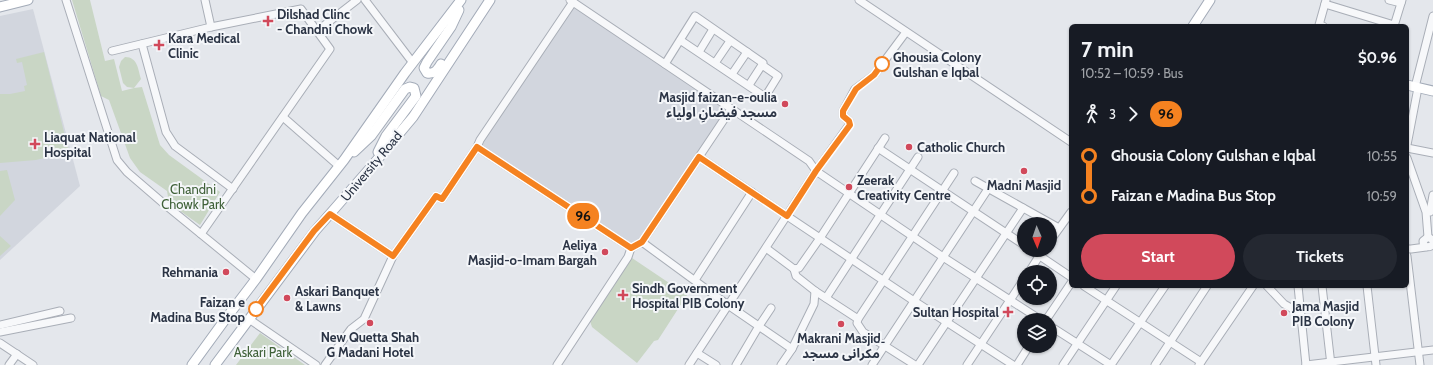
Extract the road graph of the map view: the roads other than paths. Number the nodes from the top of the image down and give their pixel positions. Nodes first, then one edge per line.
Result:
1 (28, 0) edge
2 (66, 0) edge
3 (205, 0) edge
4 (357, 0) edge
5 (365, 0) edge
6 (462, 0) edge
7 (490, 0) edge
8 (859, 0) edge
9 (1210, 0) edge
10 (1389, 0) edge
11 (572, 1) edge
12 (1326, 2) edge
13 (1402, 2) edge
14 (0, 7) edge
15 (1433, 16) edge
16 (1194, 24) edge
17 (1319, 24) edge
18 (1388, 24) edge
19 (1395, 24) edge
20 (211, 27) junction
21 (713, 29) junction
22 (317, 31) junction
23 (906, 32) junction
24 (465, 38) junction
25 (680, 40) junction
26 (730, 41) junction
27 (142, 44) junction
28 (112, 51) dead end
29 (699, 52) junction
30 (747, 52) junction
31 (413, 63) junction
32 (715, 63) junction
33 (665, 64) junction
34 (762, 65) junction
35 (732, 74) junction
36 (749, 85) junction
37 (1411, 89) edge
38 (1433, 91) edge
39 (1433, 96) edge
40 (731, 109) junction
41 (283, 117) junction
42 (1409, 118) edge
43 (885, 138) dead end
44 (1069, 141) edge
45 (477, 147) junction
46 (1409, 147) edge
47 (878, 148) junction
48 (1433, 153) edge
49 (699, 157) junction
50 (918, 157) dead end
51 (342, 163) junction
52 (1409, 163) edge
53 (371, 167) junction
54 (910, 169) junction
55 (816, 171) junction
56 (954, 173) dead end
57 (975, 181) dead end
58 (233, 189) junction
59 (988, 189) junction
60 (942, 190) junction
61 (752, 192) junction
62 (850, 193) junction
63 (1433, 195) edge
64 (1023, 208) junction
65 (974, 212) junction
66 (1429, 212) edge
67 (330, 214) junction
68 (881, 214) junction
69 (1069, 215) edge
70 (787, 216) junction
71 (1064, 221) junction
72 (1069, 224) edge
73 (1059, 228) junction
74 (1057, 231) edge
75 (1006, 233) junction
76 (201, 234) junction
77 (913, 236) junction
78 (820, 238) junction
79 (1017, 240) edge
80 (642, 242) junction
81 (1430, 243) edge
82 (631, 248) junction
83 (766, 248) junction
84 (1409, 250) edge
85 (393, 256) junction
86 (944, 257) junction
87 (1047, 257) edge
88 (851, 259) junction
89 (794, 269) junction
90 (1409, 269) edge
91 (1069, 275) edge
92 (976, 278) junction
93 (256, 279) junction
94 (695, 280) junction
95 (883, 280) junction
96 (1069, 286) edge
97 (1087, 288) edge
98 (1115, 288) edge
99 (1164, 288) edge
100 (1206, 288) edge
101 (1252, 288) edge
102 (1269, 288) edge
103 (1298, 288) edge
104 (1322, 288) edge
105 (1367, 288) edge
106 (1017, 290) edge
107 (815, 291) junction
108 (826, 298) junction
109 (1010, 300) junction
110 (914, 301) junction
111 (1106, 301) junction
112 (728, 305) junction
113 (771, 308) dead end
114 (60, 311) dead end
115 (1030, 313) edge
116 (1051, 313) edge
117 (1300, 313) junction
118 (71, 318) dead end
119 (249, 319) junction
120 (858, 319) junction
121 (946, 322) junction
122 (1140, 323) junction
123 (0, 325) edge
124 (759, 326) junction
125 (1057, 330) edge
126 (0, 332) edge
127 (1171, 342) junction
128 (0, 343) edge
129 (1078, 344) junction
130 (981, 345) junction
131 (885, 346) junction
132 (792, 349) junction
133 (1433, 350) edge
134 (1418, 352) junction
135 (697, 353) junction
136 (1025, 353) edge
137 (17, 354) junction
138 (1375, 356) junction
139 (1331, 363) edge
140 (1200, 364) edge
141 (9, 365) edge
142 (33, 365) edge
143 (192, 365) edge
144 (214, 365) edge
145 (316, 365) edge
146 (326, 365) edge
147 (557, 365) edge
148 (689, 365) edge
149 (716, 365) edge
150 (736, 365) edge
151 (781, 365) edge
152 (872, 365) edge
153 (916, 365) edge
154 (967, 365) edge
155 (1013, 365) edge
156 (1017, 365) edge
157 (1063, 365) edge
158 (1111, 365) edge
159 (1156, 365) edge
160 (1306, 365) edge
161 (1376, 365) edge
162 (1420, 365) edge

1 - 14 main road
2 - 76 street
3 - 20 street
4 - 22 street
5 - 31 street
6 - 24 main road
6 - 31 main road, University Road
7 - 24 main road, University Road
8 - 23 street
9 - 16 main road
10 - 13 street
11 - 33 street
11 - 45 street
12 - 17 street
12 - 18 street
13 - 19 street
15 - 37 street
20 - 22 street
20 - 27 street
21 - 25 street
21 - 26 street
21 - 29 street
22 - 41 street
23 - 44 street
23 - 55 street
24 - 53 main road, University Road
25 - 29 street
25 - 33 street
26 - 30 street
26 - 32 street
27 - 28 street
27 - 58 street
29 - 32 street
30 - 34 street
30 - 35 street
31 - 51 main road, University Road
32 - 35 street
33 - 40 street
34 - 36 street
34 - 36 street
35 - 36 street
37 - 38 main road
37 - 39 main road
37 - 42 street
40 - 49 street
40 - 55 street
41 - 51 street
41 - 58 street
43 - 47 street
45 - 82 street
45 - 85 street
46 - 48 street
47 - 54 street
47 - 62 street
49 - 61 street
49 - 80 street
50 - 54 street
51 - 53 main road
51 - 93 main road, University Road
52 - 66 street
53 - 67 main road, University Road
54 - 60 street
54 - 68 street
55 - 62 street
55 - 70 street
56 - 60 street
57 - 59 street
58 - 76 street
59 - 64 street
59 - 65 street
60 - 65 street
60 - 77 street
61 - 70 street
61 - 94 street
62 - 68 street
62 - 78 street
63 - 66 street
64 - 73 street
64 - 75 street
65 - 75 street
65 - 86 street
66 - 81 street
67 - 85 street
67 - 119 main road, University Road
68 - 77 street
68 - 88 street
69 - 71 street
70 - 78 street
70 - 83 street
71 - 72 street
71 - 73 street
73 - 74 street
75 - 79 street
75 - 92 street
76 - 93 street
77 - 86 street
77 - 95 street
78 - 88 street
78 - 89 street
80 - 82 street
80 - 94 street
81 - 84 street
82 - 147 street
83 - 89 street
83 - 112 street
85 - 146 street
86 - 92 street
86 - 110 street
87 - 91 street
88 - 95 street
88 - 108 street
89 - 107 street
90 - 134 street
92 - 109 street
92 - 121 street
93 - 143 main road, University Road
94 - 112 street
95 - 110 street
95 - 120 street
96 - 116 street
97 - 111 street
98 - 111 street
99 - 122 street
100 - 127 street
101 - 140 street
102 - 117 street
103 - 117 street
104 - 139 street
105 - 138 street
106 - 109 street
107 - 108 street
107 - 132 street
108 - 120 street
109 - 115 street
109 - 130 street
110 - 121 street
110 - 131 street
111 - 122 street
111 - 129 street
112 - 124 street
112 - 135 street
113 - 124 street
114 - 123 street
117 - 160 street
118 - 126 street
119 - 144 main road, University Road
119 - 145 street
120 - 131 street
121 - 130 street
121 - 153 street
122 - 127 street
122 - 158 street
124 - 132 street
124 - 150 street
125 - 129 street
127 - 140 street
127 - 159 street
128 - 137 street
129 - 157 street
129 - 158 street
130 - 154 street
130 - 155 street
131 - 152 street
131 - 153 street
132 - 151 street
133 - 134 street
134 - 138 street
134 - 162 street
135 - 148 street
135 - 149 street
136 - 156 street
137 - 141 street
137 - 142 street
138 - 139 street
138 - 161 street
139 - 160 street

